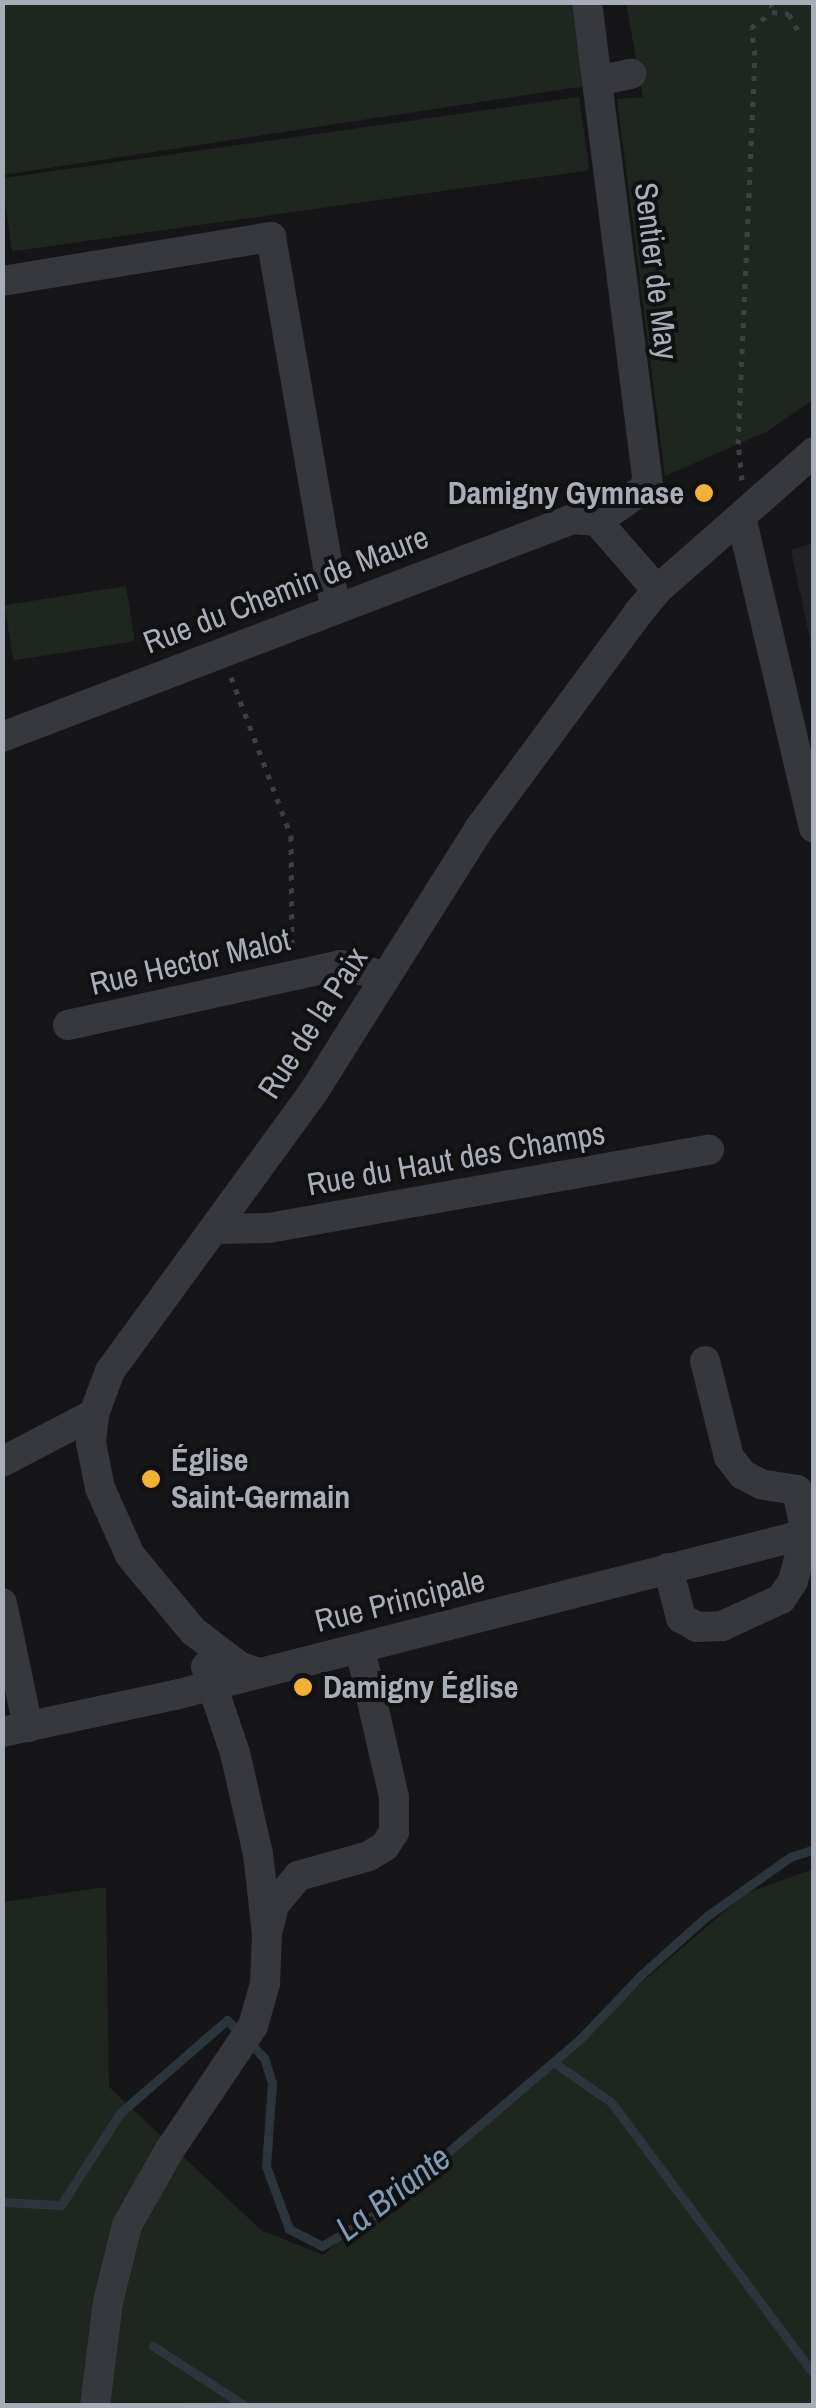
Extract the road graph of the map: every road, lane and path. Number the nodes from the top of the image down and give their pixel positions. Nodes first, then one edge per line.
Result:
1 (588, 2) edge
2 (771, 2) edge
3 (772, 12) junction
4 (801, 37) dead end
5 (631, 74) dead end
6 (597, 81) junction
7 (2, 281) edge
8 (814, 452) edge
9 (743, 515) junction
10 (597, 521) junction
11 (657, 590) junction
12 (335, 609) junction
13 (220, 650) junction
14 (2, 737) edge
15 (814, 828) edge
16 (292, 973) junction
17 (385, 976) junction
18 (68, 1026) dead end
19 (708, 1150) dead end
20 (215, 1229) junction
21 (705, 1361) dead end
22 (94, 1414) junction
23 (2, 1462) edge
24 (805, 1484) edge
25 (810, 1533) edge
26 (668, 1568) junction
27 (2, 1603) edge
28 (193, 1631) junction
29 (360, 1648) junction
30 (260, 1672) junction
31 (214, 1684) junction
32 (15, 1729) edge
33 (258, 1854) junction
34 (298, 1876) junction
35 (267, 1934) junction
36 (95, 2406) edge

1 - 6 street, Sentier de May
2 - 3 path
3 - 4 path
3 - 9 path
5 - 6 street
6 - 10 street, Sentier de May
7 - 12 street
8 - 9 street
9 - 11 street
9 - 15 street
10 - 11 street
10 - 12 street, Rue du Chemin de Maure
11 - 17 street, Rue de la Paix
12 - 13 street, Rue du Chemin de Maure
13 - 14 street, Rue du Chemin de Maure
13 - 16 path
16 - 17 street, Rue Hector Malot
16 - 18 street, Rue Hector Malot
17 - 20 street, Rue de la Paix
19 - 20 street, Rue du Haut des Champs
20 - 22 street, Rue de la Paix
21 - 24 street
22 - 23 street
22 - 28 street
24 - 25 street
25 - 26 street, Rue Principale
25 - 26 street
26 - 29 street, Rue Principale
27 - 32 street
28 - 30 street
28 - 31 street
29 - 30 street, Rue Principale
29 - 34 street
30 - 31 street, Rue Principale
31 - 32 street, Rue Principale
31 - 33 street
33 - 34 street
33 - 35 street
34 - 35 street
35 - 36 street

